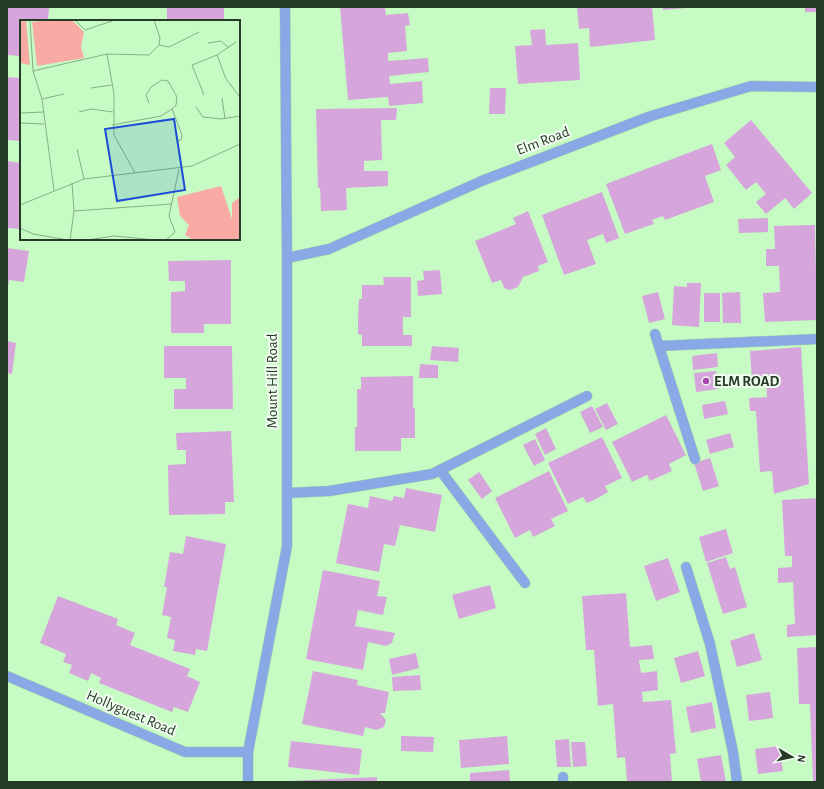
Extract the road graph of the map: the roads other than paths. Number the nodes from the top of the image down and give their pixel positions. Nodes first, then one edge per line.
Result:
1 (285, 7) edge
2 (817, 87) edge
3 (287, 258) junction
4 (655, 334) dead end
5 (817, 339) edge
6 (659, 346) junction
7 (587, 396) dead end
8 (696, 459) dead end
9 (440, 470) junction
10 (287, 493) junction
11 (686, 567) dead end
12 (525, 583) dead end
13 (7, 676) edge
14 (248, 752) junction
15 (248, 782) edge
16 (737, 782) edge

1 - 3 street, Mount Hill Road
2 - 3 street, Elm Road
3 - 10 street, Mount Hill Road
4 - 6 street
5 - 6 street
6 - 8 street
7 - 9 street
9 - 10 street
9 - 12 street
10 - 14 street, Mount Hill Road
11 - 16 street
13 - 14 street, Hollyguest Road
14 - 15 street, Mount Hill Road

